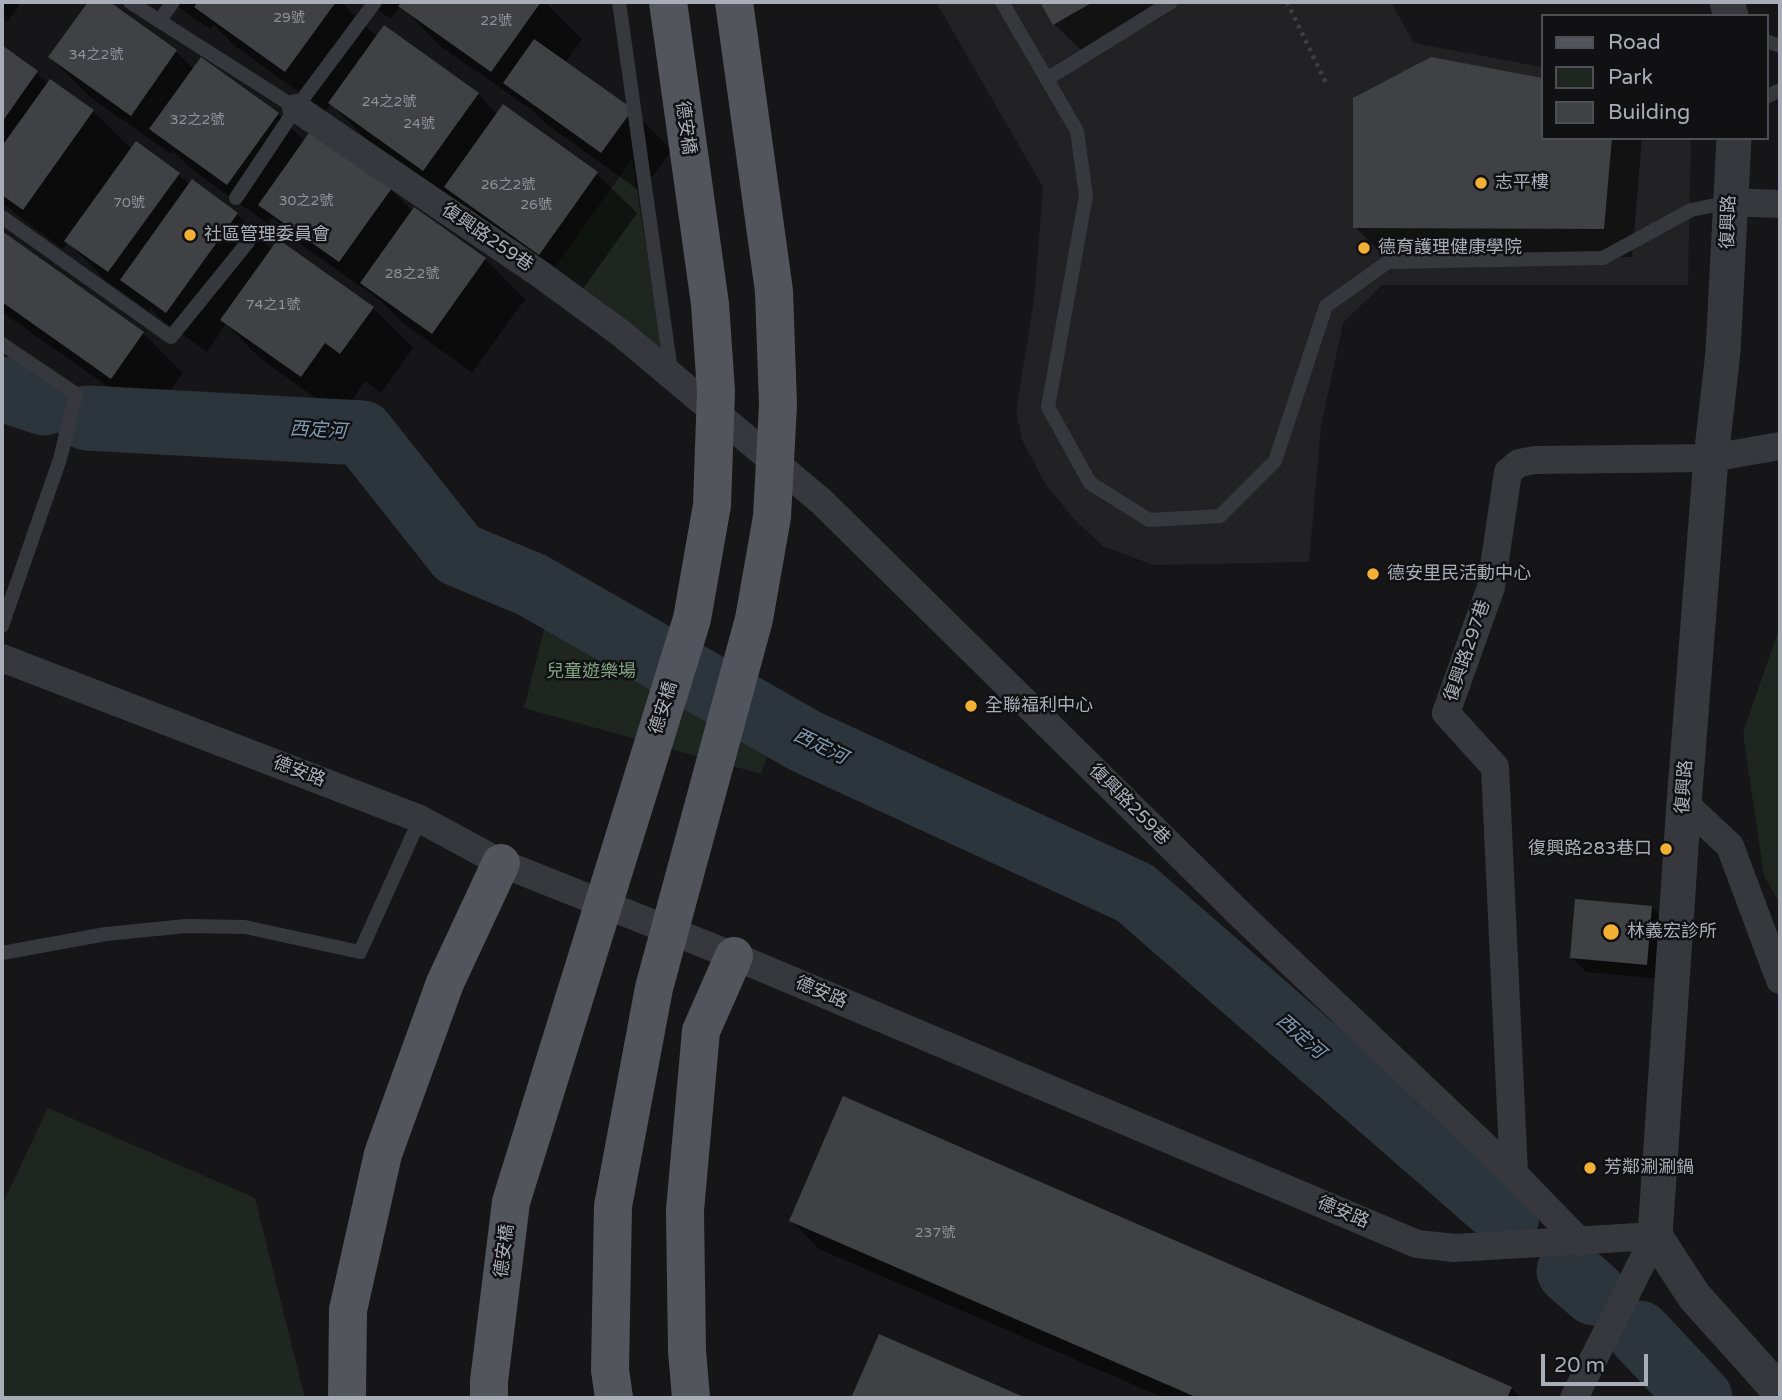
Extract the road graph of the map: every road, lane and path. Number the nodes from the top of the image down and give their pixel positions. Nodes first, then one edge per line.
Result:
1 (130, 2) edge
2 (173, 2) edge
3 (375, 2) edge
4 (619, 2) edge
5 (668, 2) edge
6 (734, 2) edge
7 (1002, 2) edge
8 (1171, 2) edge
9 (1287, 2) edge
10 (159, 22) junction
11 (1047, 79) junction
12 (1327, 85) dead end
13 (296, 108) junction
14 (1734, 140) edge
15 (236, 198) dead end
16 (1730, 202) junction
17 (1780, 204) edge
18 (2, 217) edge
19 (248, 242) dead end
20 (2, 344) edge
21 (671, 376) junction
22 (1780, 446) edge
23 (1711, 458) junction
24 (2, 626) edge
25 (2, 658) edge
26 (1684, 803) junction
27 (420, 819) junction
28 (501, 863) junction
29 (2, 953) edge
30 (734, 956) junction
31 (1780, 980) edge
32 (1514, 1174) junction
33 (1655, 1236) junction
34 (1580, 1242) junction
35 (1780, 1392) edge
36 (347, 1398) edge
37 (489, 1398) edge
38 (614, 1398) edge
39 (691, 1398) edge
40 (1574, 1398) edge

1 - 10 lane, 復興路259巷
2 - 10 lane
3 - 13 lane
4 - 21 lane
5 - 37 main road, 德安橋, bridge
6 - 38 main road, bridge
7 - 11 lane
8 - 11 lane
9 - 12 path
10 - 13 lane, 復興路259巷
11 - 16 lane
13 - 15 lane
13 - 21 street, 復興路259巷
14 - 16 street, 復興路
16 - 17 street
16 - 23 street, 復興路
18 - 19 lane
20 - 24 lane
21 - 32 street, 復興路259巷
22 - 23 street, 復興路297巷
23 - 26 street, 復興路
23 - 32 street, 復興路297巷
25 - 27 street, 德安路
26 - 31 street
26 - 33 street, 復興路
27 - 28 street, 德安路
27 - 29 lane
28 - 30 street, 德安路
28 - 36 main road
30 - 34 street, 德安路
30 - 39 main road
32 - 34 street, 復興路259巷
33 - 34 street, 德安路
33 - 35 street
33 - 40 street

